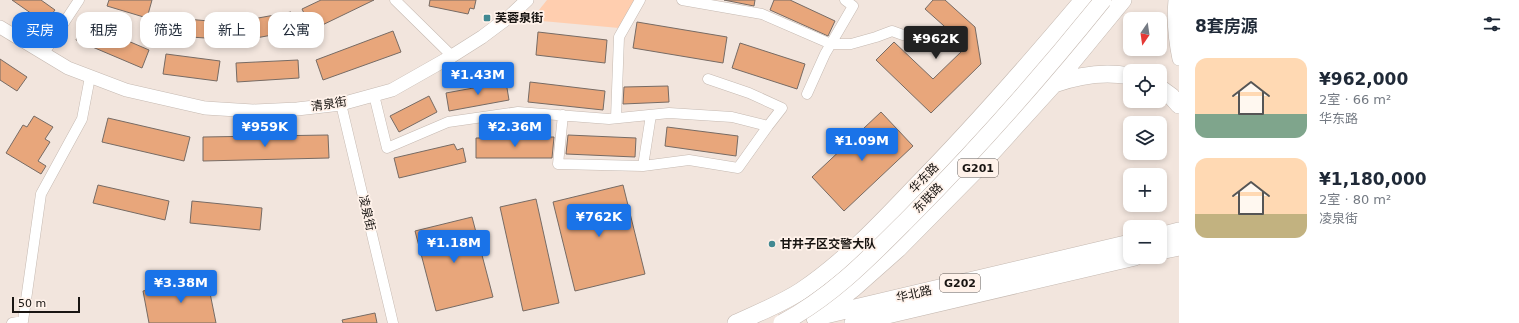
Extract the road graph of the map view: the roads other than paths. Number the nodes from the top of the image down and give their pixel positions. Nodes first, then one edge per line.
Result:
1 (79, 0) edge
2 (395, 0) edge
3 (527, 0) edge
4 (640, 0) edge
5 (682, 0) edge
6 (846, 0) edge
7 (1083, 0) edge
8 (1103, 0) edge
9 (1122, 0) edge
10 (1175, 0) edge
11 (0, 27) edge
12 (903, 36) dead end
13 (831, 44) junction
14 (44, 53) junction
15 (452, 56) junction
16 (1179, 59) edge
17 (1123, 75) edge
18 (90, 77) junction
19 (708, 80) dead end
20 (1054, 84) junction
21 (807, 94) dead end
22 (374, 95) junction
23 (338, 104) junction
24 (651, 115) junction
25 (563, 116) junction
26 (616, 118) junction
27 (768, 126) junction
28 (643, 166) junction
29 (1179, 231) edge
30 (1167, 234) edge
31 (1123, 245) edge
32 (1179, 247) edge
33 (1167, 250) edge
34 (1123, 260) edge
35 (815, 318) junction
36 (12, 323) edge
37 (387, 323) edge
38 (393, 323) edge
39 (736, 323) edge
40 (782, 323) edge
41 (791, 323) edge
42 (853, 323) edge

1 - 14 street
2 - 15 street
3 - 15 street, 清泉街
4 - 26 street
5 - 13 street
6 - 13 street
7 - 39 highway, 华东路 / G201
8 - 40 highway, 东联路, bridge
9 - 20 highway, G201
10 - 16 street
11 - 14 street, 清泉街
12 - 13 street
13 - 21 street
14 - 18 street, 清泉街
15 - 22 street, 清泉街
17 - 20 highway
18 - 23 street, 清泉街
18 - 36 street
19 - 27 street
20 - 35 highway, G201
22 - 23 street, 清泉街
22 - 25 street
23 - 37 street, 凌泉街
23 - 38 street, 凌泉街
24 - 26 street
24 - 27 street
24 - 28 street
25 - 26 street
25 - 28 street
27 - 28 street
29 - 30 highway
31 - 35 highway, 华北路 / G202
32 - 33 highway
34 - 42 highway, 华北路 / G202
35 - 41 highway, 华北路 / G202

